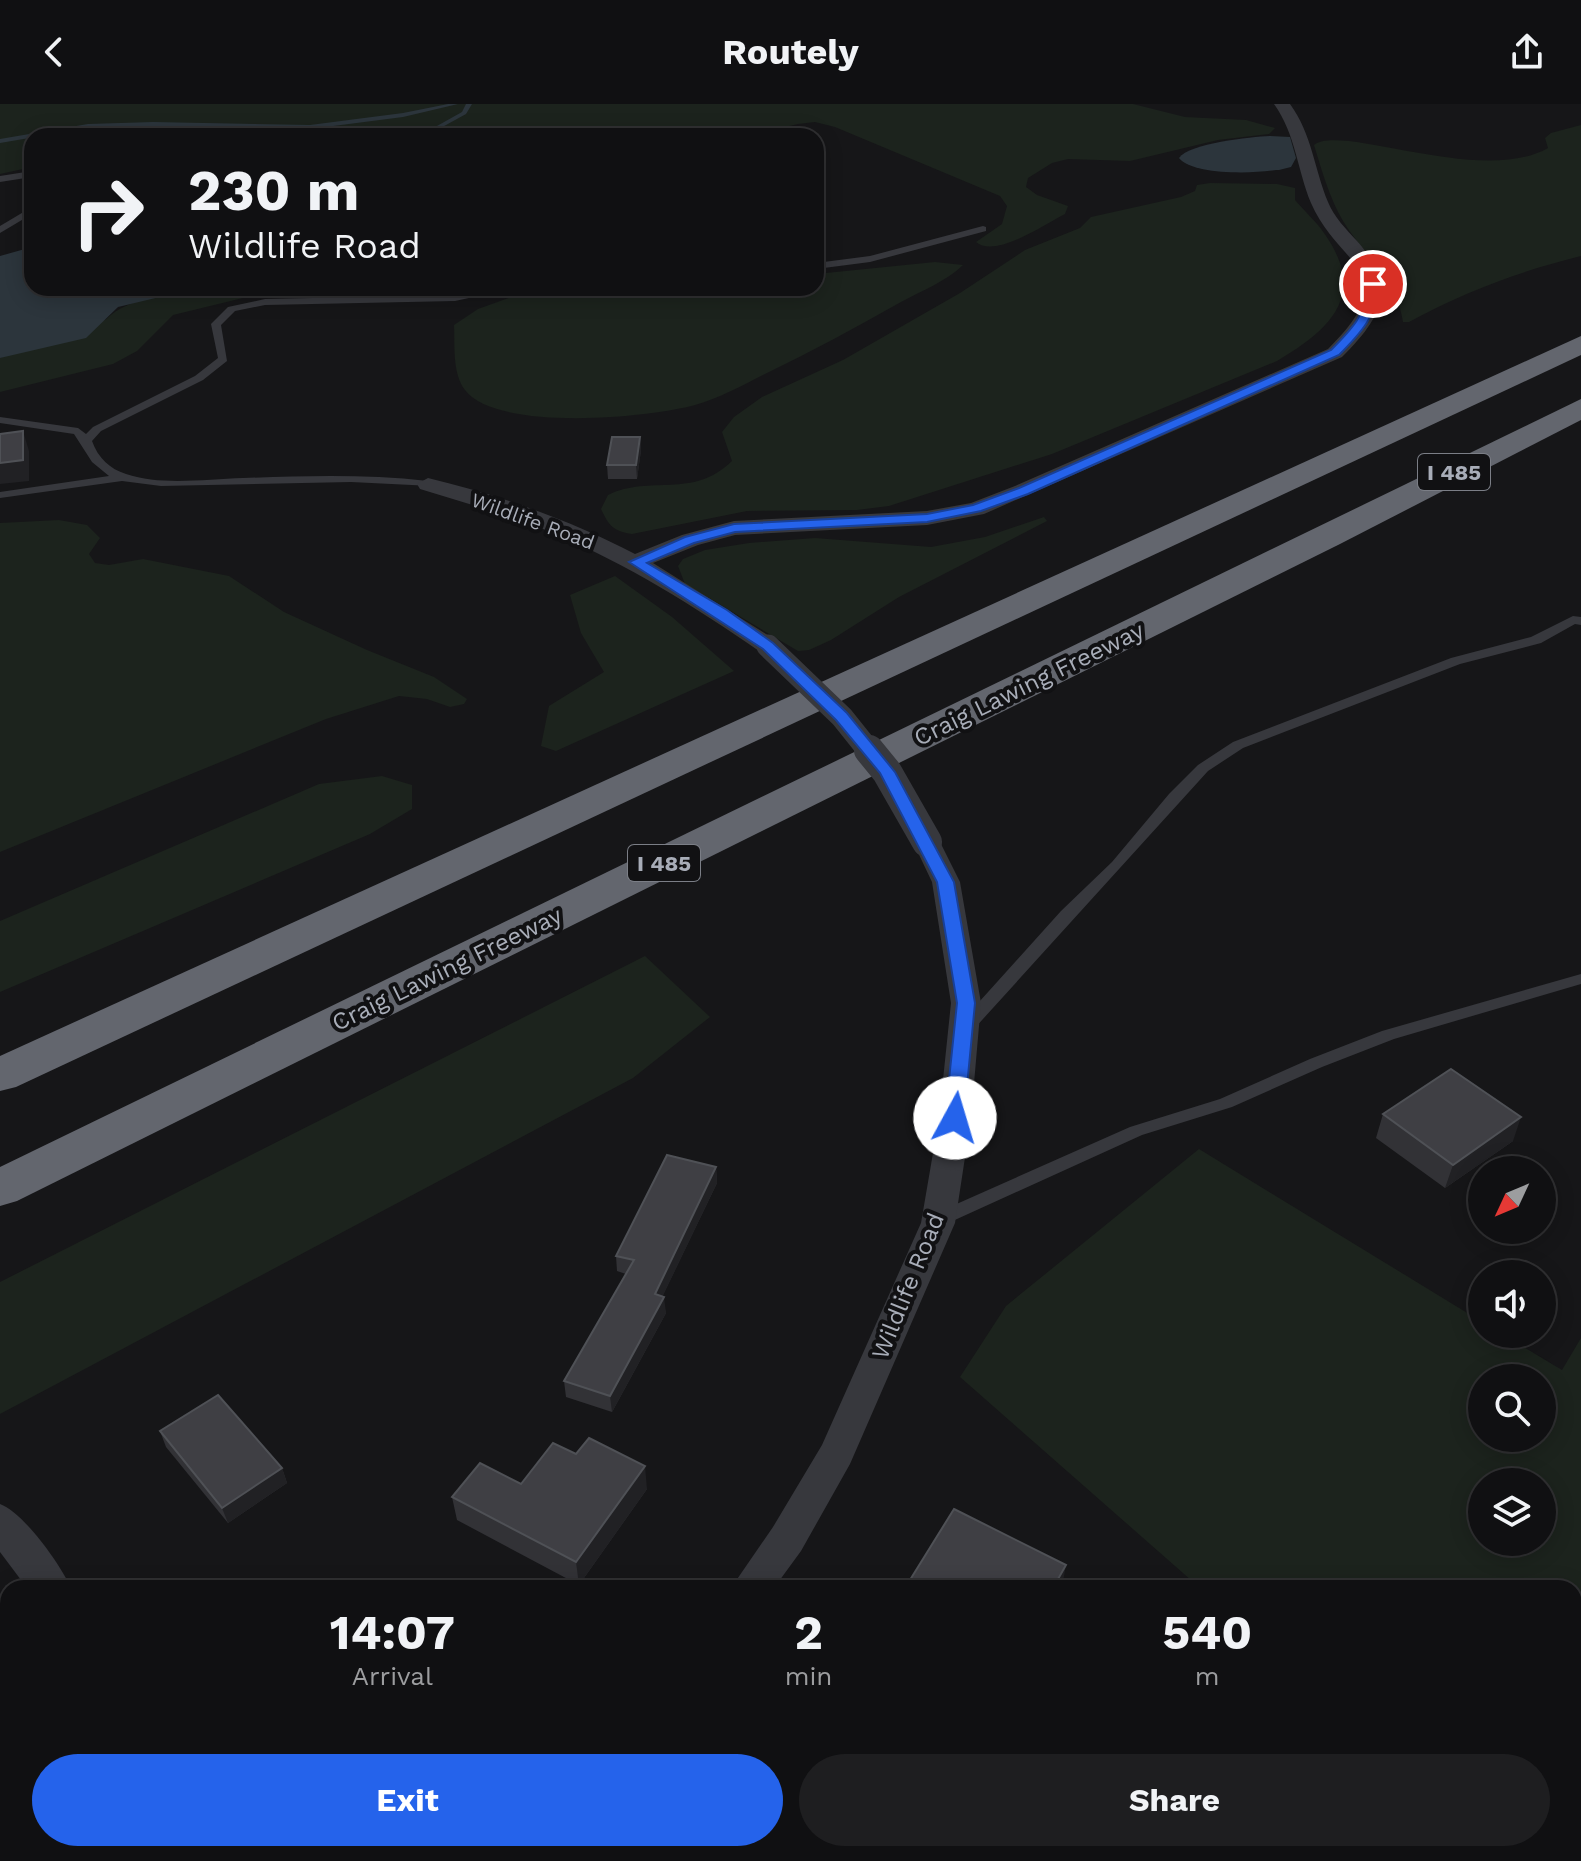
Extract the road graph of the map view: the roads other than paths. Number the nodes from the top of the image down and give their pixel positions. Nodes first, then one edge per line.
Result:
1 (1282, 104) edge
2 (24, 175) edge
3 (0, 179) edge
4 (24, 215) edge
5 (983, 229) dead end
6 (0, 230) edge
7 (824, 265) edge
8 (466, 296) edge
9 (1581, 344) edge
10 (1581, 408) edge
11 (0, 420) edge
12 (1581, 428) edge
13 (86, 441) junction
14 (123, 477) junction
15 (428, 484) joint
16 (0, 495) edge
17 (1328, 537) junction
18 (636, 562) junction
19 (1581, 621) edge
20 (1581, 979) edge
21 (963, 1030) junction
22 (0, 1075) edge
23 (0, 1188) edge
24 (939, 1220) junction
25 (0, 1521) edge
26 (45, 1580) edge
27 (757, 1580) edge

1 - 18 street
2 - 3 lane
4 - 6 lane
5 - 7 lane
8 - 13 lane
9 - 22 highway, I 485
10 - 17 highway, Craig Lawing Freeway / I 485
11 - 13 lane
12 - 17 highway
13 - 14 lane
14 - 15 lane
14 - 16 lane
15 - 18 street, Wildlife Road
17 - 23 highway, Craig Lawing Freeway / I 485
18 - 21 street, Wildlife Road, bridge
19 - 21 lane
20 - 24 lane
21 - 24 street, Wildlife Road
24 - 27 street, Wildlife Road
25 - 26 street

